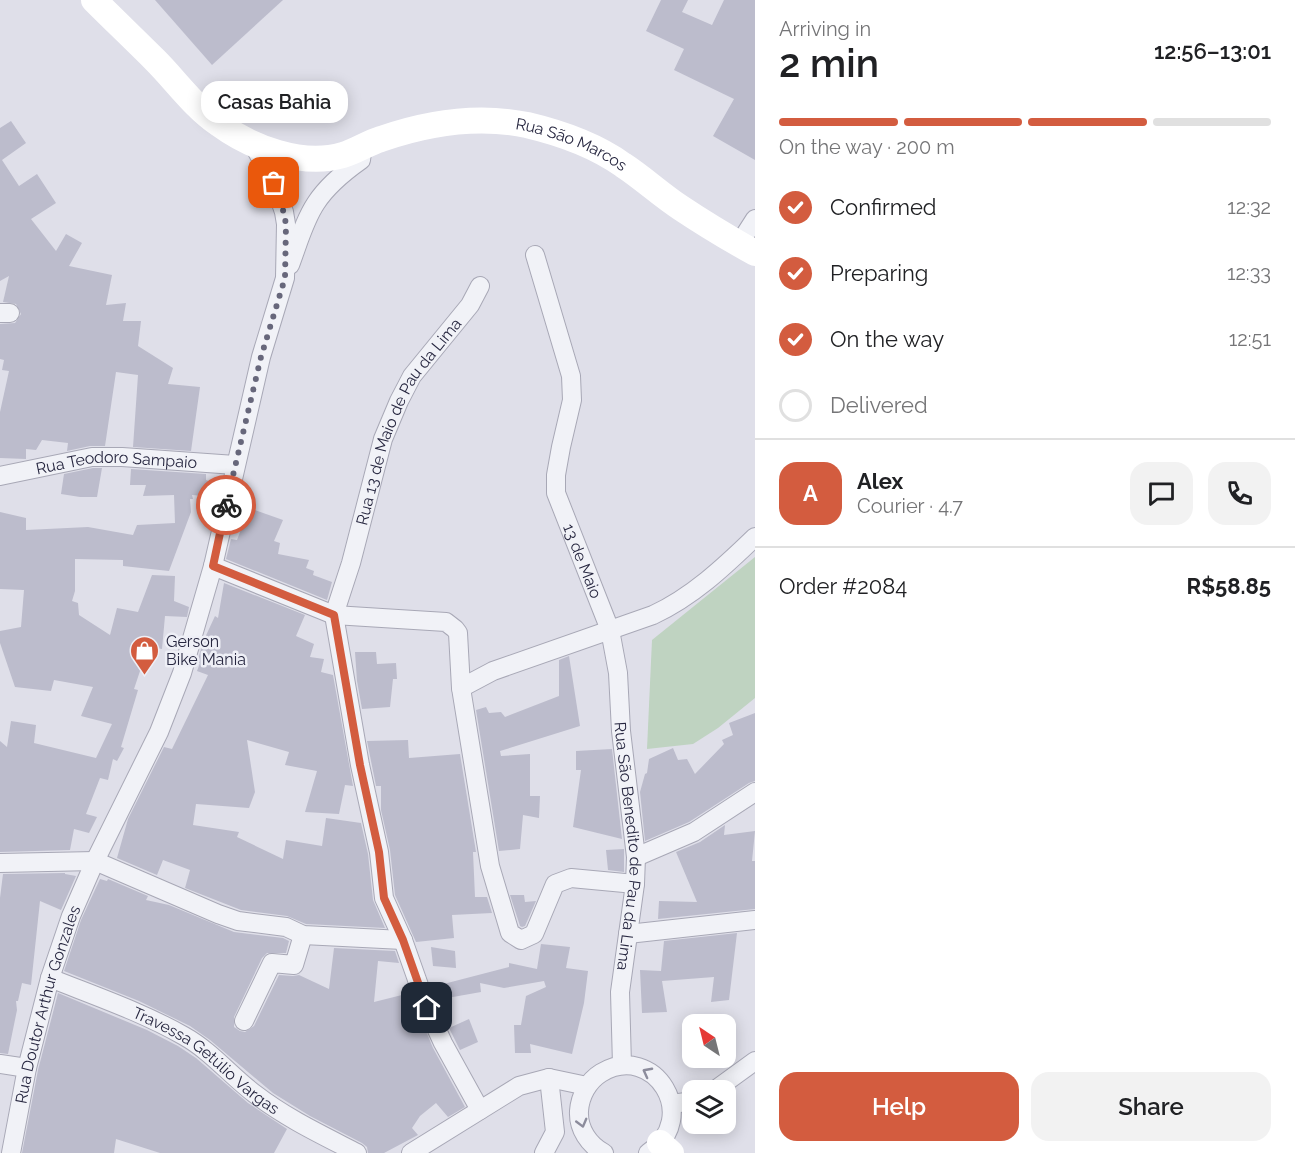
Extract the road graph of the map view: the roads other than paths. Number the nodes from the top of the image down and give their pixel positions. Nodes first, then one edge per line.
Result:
1 (94, 0) edge
2 (253, 144) junction
3 (363, 145) junction
4 (755, 219) edge
5 (747, 248) edge
6 (535, 255) dead end
7 (285, 278) junction
8 (480, 286) dead end
9 (235, 465) junction
10 (0, 476) edge
11 (755, 537) edge
12 (213, 566) junction
13 (334, 615) junction
14 (610, 630) junction
15 (461, 688) junction
16 (755, 792) edge
17 (636, 857) junction
18 (95, 861) junction
19 (0, 864) edge
20 (635, 884) junction
21 (755, 920) edge
22 (628, 934) junction
23 (303, 935) junction
24 (403, 940) junction
25 (50, 978) junction
26 (244, 1021) dead end
27 (755, 1061) edge
28 (0, 1064) edge
29 (622, 1065) junction
30 (27, 1068) junction
31 (549, 1078) junction
32 (729, 1080) edge
33 (586, 1086) junction
34 (682, 1103) edge
35 (672, 1104) junction
36 (480, 1110) junction
37 (594, 1150) edge
38 (660, 1150) edge
39 (11, 1153) edge
40 (357, 1153) edge
41 (411, 1153) edge
42 (544, 1153) edge

1 - 2 main road, Rua São Marcos
2 - 3 main road, Rua São Marcos
2 - 7 street, Rua Doutor Arthur Gonzales
3 - 5 main road, Rua São Marcos
3 - 7 street
4 - 5 street
6 - 14 street, 13 de Maio
7 - 9 street, Rua Doutor Arthur Gonzales
8 - 13 street, Rua 13 de Maio de Pau da Lima
9 - 10 street, Rua Teodoro Sampaio
9 - 12 street, Rua Doutor Arthur Gonzales
11 - 14 street
12 - 13 street
12 - 18 street, Rua Doutor Arthur Gonzales
13 - 15 street
13 - 24 street
14 - 15 street
14 - 17 street, Rua São Benedito de Pau da Lima
15 - 20 street
16 - 17 street
17 - 20 street, Rua São Benedito de Pau da Lima
18 - 19 street
18 - 23 street
18 - 25 street, Rua Doutor Arthur Gonzales
20 - 22 street, Rua São Benedito de Pau da Lima
21 - 22 street
22 - 29 street, Rua São Benedito de Pau da Lima
23 - 24 street
23 - 26 street
24 - 36 street
25 - 30 street, Rua Doutor Arthur Gonzales
25 - 40 street, Travessa Getúlio Vargas
27 - 32 street
28 - 30 street
29 - 33 street
35 -> 29 street
30 - 39 street, Rua Doutor Arthur Gonzales
31 - 33 street
31 - 36 street
31 - 42 street
33 -> 37 street
34 - 35 street
35 - 38 street
36 - 41 street

